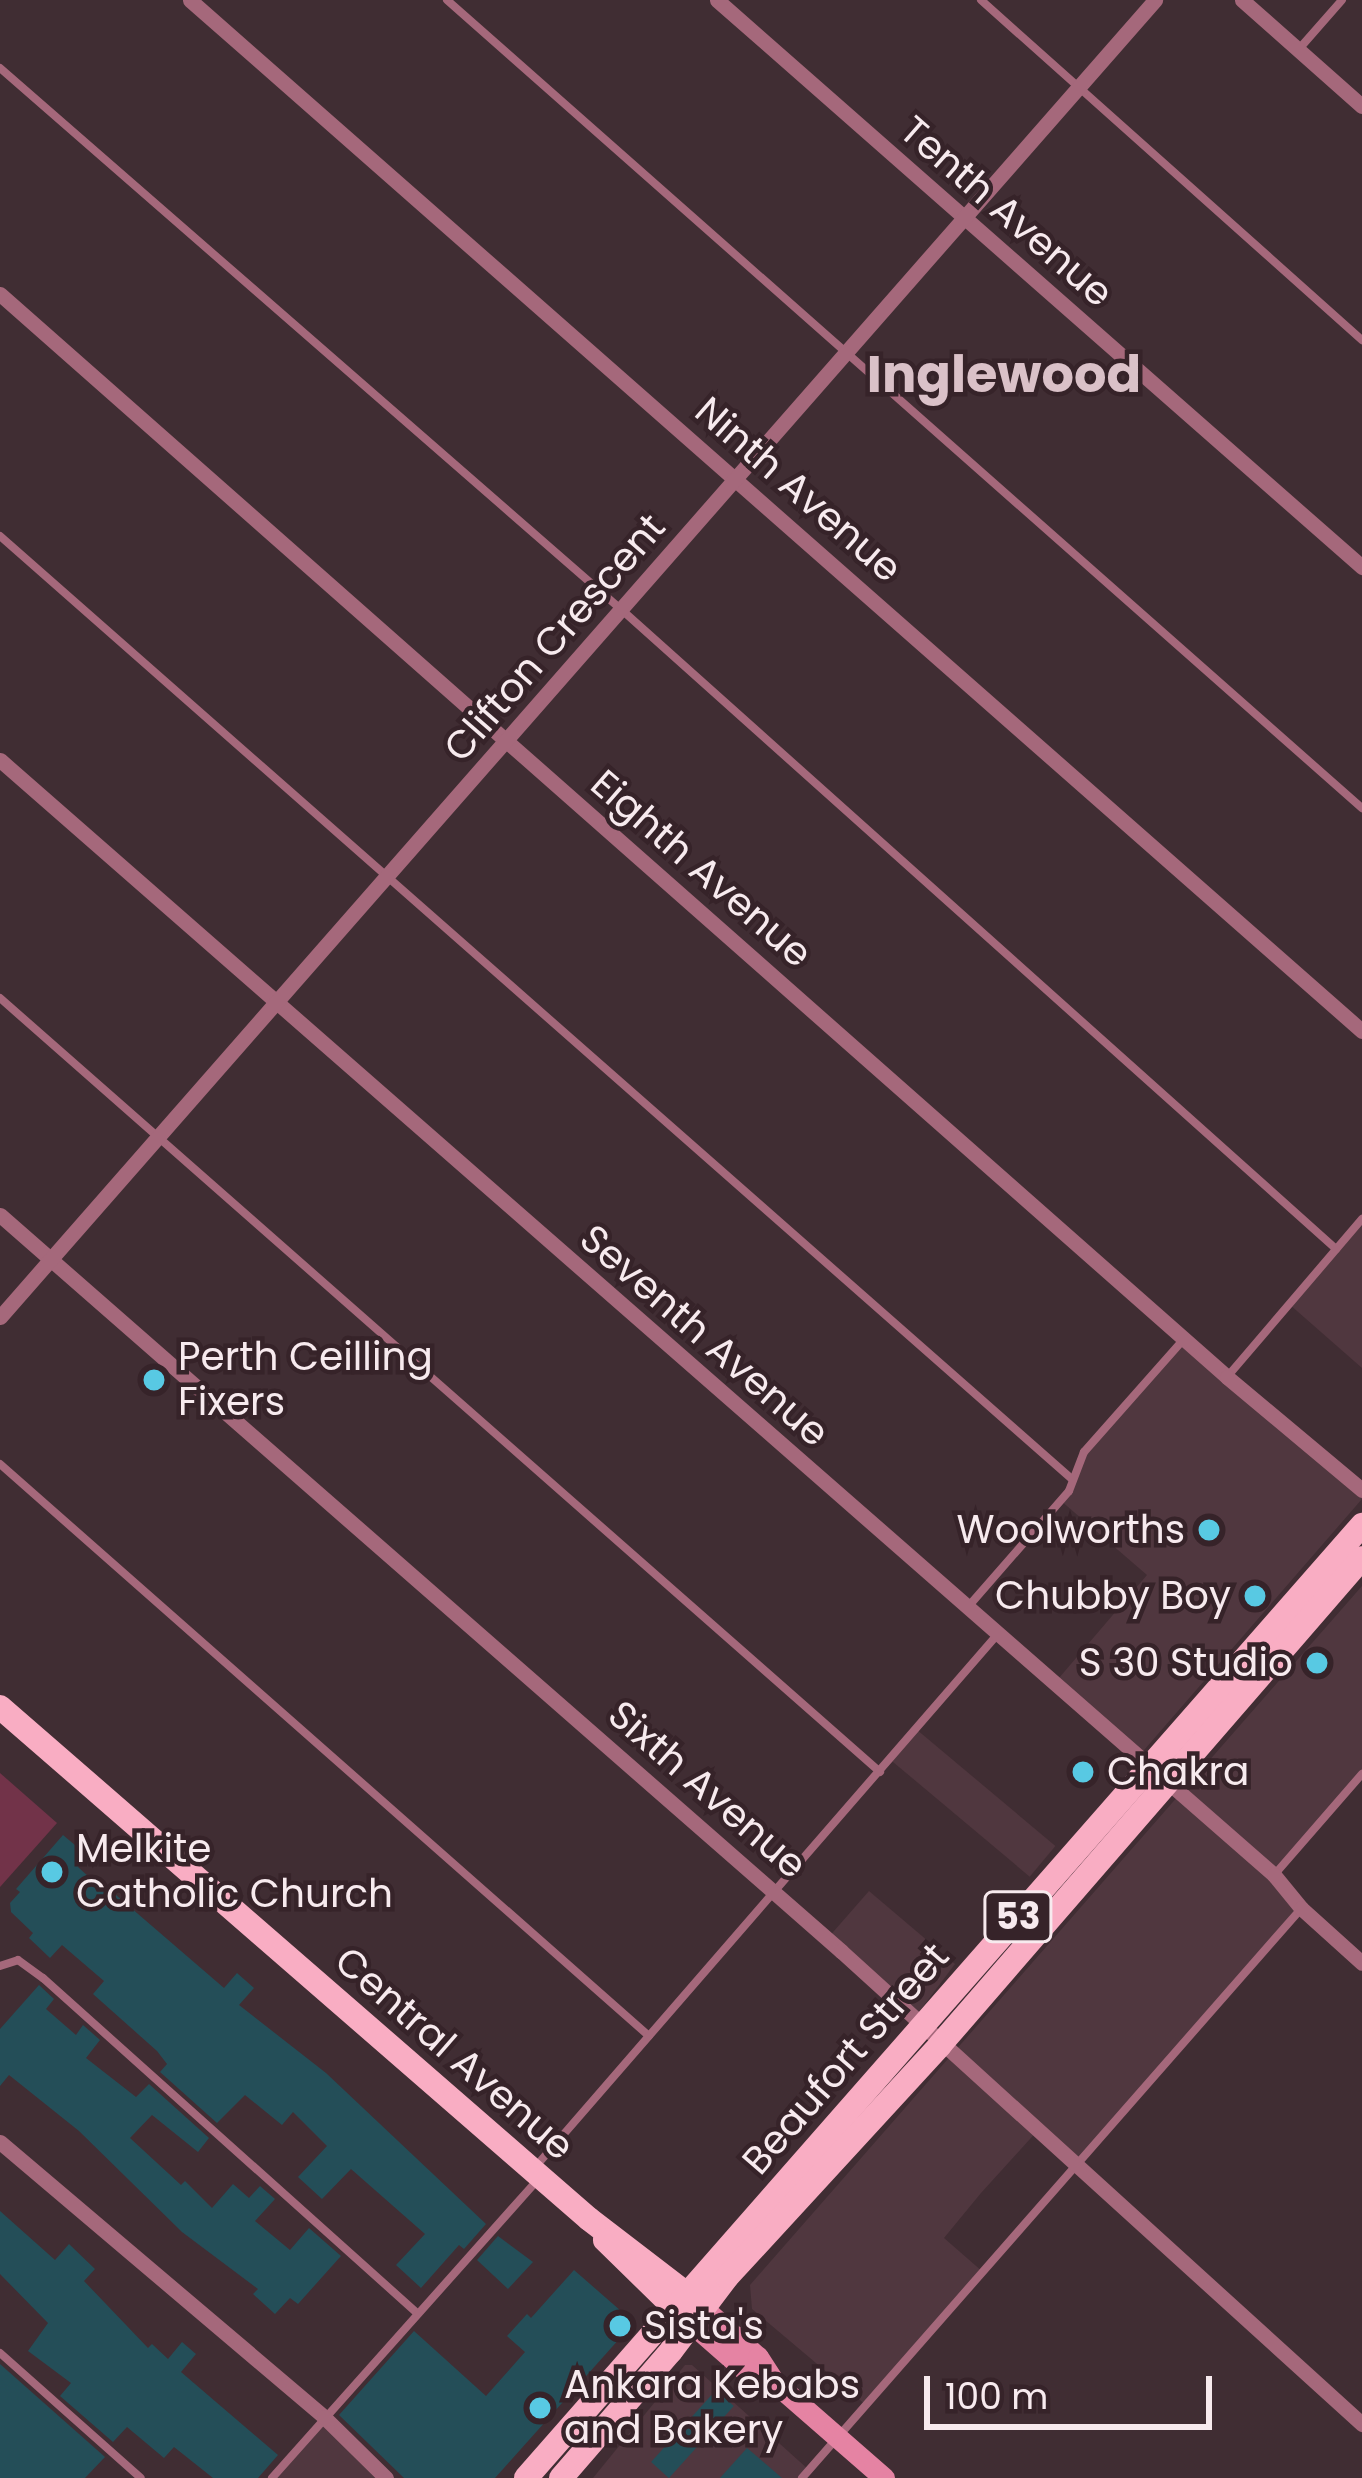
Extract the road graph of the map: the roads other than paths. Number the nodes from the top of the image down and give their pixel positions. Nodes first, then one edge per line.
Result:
1 (190, 0) edge
2 (447, 0) edge
3 (717, 0) edge
4 (981, 0) edge
5 (1155, 0) edge
6 (1243, 0) edge
7 (1342, 0) edge
8 (1298, 50) junction
9 (0, 68) edge
10 (1082, 88) junction
11 (1362, 106) edge
12 (963, 219) junction
13 (0, 294) edge
14 (1362, 340) edge
15 (846, 353) junction
16 (737, 480) junction
17 (0, 536) edge
18 (1362, 567) edge
19 (623, 611) junction
20 (507, 742) junction
21 (0, 760) edge
22 (1362, 808) edge
23 (388, 877) junction
24 (0, 998) edge
25 (277, 1004) junction
26 (1362, 1031) edge
27 (158, 1138) junction
28 (0, 1215) edge
29 (1362, 1219) edge
30 (1336, 1249) junction
31 (51, 1259) junction
32 (0, 1317) edge
33 (1184, 1339) junction
34 (1226, 1377) junction
35 (0, 1464) edge
36 (1072, 1479) junction
37 (1362, 1490) edge
38 (1362, 1525) edge
39 (1362, 1558) edge
40 (966, 1610) junction
41 (996, 1636) junction
42 (0, 1707) edge
43 (880, 1772) junction
44 (1362, 1774) edge
45 (1160, 1776) junction
46 (1274, 1875) junction
47 (776, 1894) junction
48 (1301, 1908) junction
49 (1362, 1963) edge
50 (0, 1966) edge
51 (920, 2028) junction
52 (649, 2036) junction
53 (940, 2045) junction
54 (0, 2142) edge
55 (1077, 2163) junction
56 (537, 2173) junction
57 (688, 2308) junction
58 (417, 2313) junction
59 (0, 2353) edge
60 (324, 2417) junction
61 (1362, 2424) edge
62 (839, 2437) junction
63 (141, 2478) edge
64 (272, 2478) edge
65 (386, 2478) edge
66 (526, 2478) edge
67 (561, 2478) edge
68 (802, 2478) edge
69 (884, 2478) edge

1 - 16 street, Ninth Avenue
2 - 15 lane
3 - 12 street, Tenth Avenue
4 - 10 lane
5 - 10 street, Clifton Crescent
6 - 8 street
7 - 8 lane
8 - 11 street
9 - 19 lane
10 - 12 street, Clifton Crescent
10 - 14 lane
12 - 15 street, Clifton Crescent
12 - 18 street, Tenth Avenue
13 - 20 street, Eighth Avenue
15 - 16 street, Clifton Crescent
15 - 22 lane
16 - 19 street, Clifton Crescent
16 - 26 street, Ninth Avenue
17 - 23 lane
19 - 20 street, Clifton Crescent
19 - 30 lane
20 - 23 street, Clifton Crescent
20 - 33 street, Eighth Avenue
21 - 25 street, Seventh Avenue
23 - 25 street, Clifton Crescent
23 - 36 lane
24 - 27 lane
25 - 27 street, Clifton Crescent
25 - 40 street, Seventh Avenue
27 - 31 street, Clifton Crescent
27 - 43 lane
28 - 31 street, Sixth Avenue
29 - 30 lane
30 - 34 lane
31 - 32 street, Clifton Crescent
31 - 47 street, Sixth Avenue
33 - 34 street, Eighth Avenue
33 - 36 lane
34 - 37 street, Eighth Avenue
35 - 52 lane
36 - 40 lane
38 - 45 main road, Beaufort Street / 53
39 - 45 main road, Beaufort Street / 53
40 - 41 street, Seventh Avenue
41 - 43 lane
41 - 45 street, Seventh Avenue
42 - 56 main road, Central Avenue
43 - 47 lane
44 - 46 lane
45 - 46 street, Seventh Avenue
45 - 51 main road, Beaufort Street / 53
45 - 53 main road, Beaufort Street / 53
46 - 48 street, Seventh Avenue
47 - 51 street, Sixth Avenue
47 - 52 lane
48 - 49 street, Seventh Avenue
48 - 55 lane
50 - 58 lane
51 - 53 street, Sixth Avenue
51 - 57 main road, Beaufort Street / 53
52 - 56 lane
53 - 55 street, Sixth Avenue
53 - 57 main road, Beaufort Street / 53
54 - 60 street
55 - 61 street, Sixth Avenue
55 - 62 lane
56 - 57 main road, Central Avenue
56 - 58 lane
57 - 62 main road, Central Avenue
57 - 66 main road, Beaufort Street / 53
57 - 67 main road, Beaufort Street / 53
58 - 60 lane
59 - 63 lane
60 - 64 lane
60 - 65 street
62 - 68 lane
62 - 69 main road, Central Avenue

